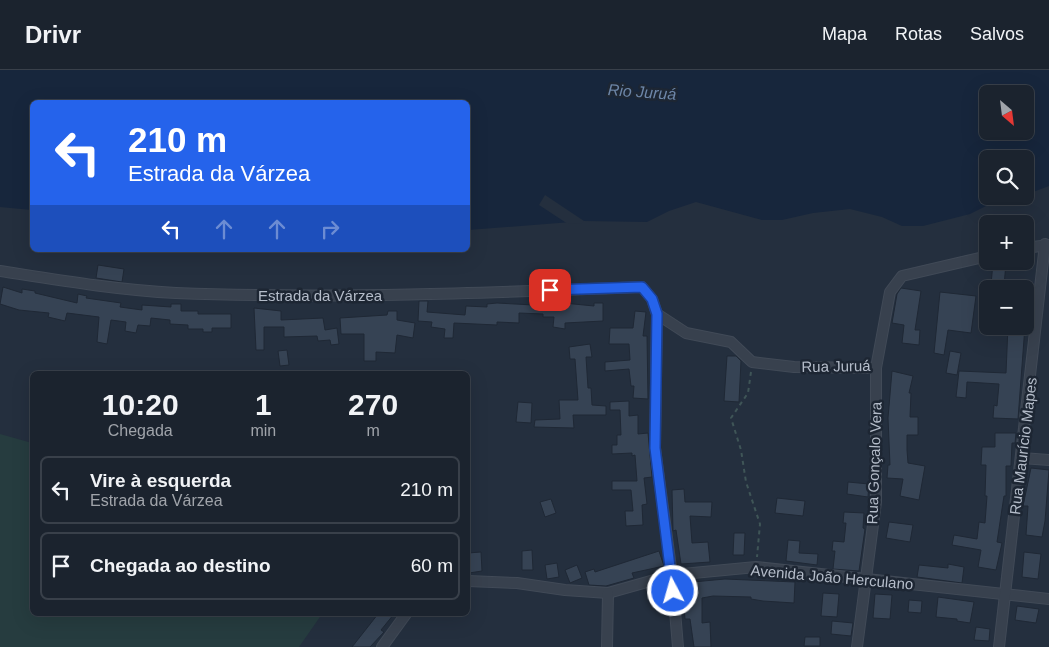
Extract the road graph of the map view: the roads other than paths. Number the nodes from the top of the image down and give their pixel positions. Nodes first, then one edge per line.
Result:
1 (1047, 245) edge
2 (1034, 247) edge
3 (979, 258) edge
4 (0, 271) edge
5 (657, 314) junction
6 (876, 368) junction
7 (1022, 458) junction
8 (1049, 460) edge
9 (672, 575) junction
10 (866, 579) junction
11 (470, 581) edge
12 (608, 593) junction
13 (1005, 595) junction
14 (1049, 600) edge
15 (405, 616) edge
16 (382, 647) edge
17 (608, 647) edge
18 (678, 647) edge
19 (857, 647) edge
20 (999, 647) edge

1 - 2 street
1 - 7 street, Rua Maurício Mapes
3 - 6 street, Rua Juruá
4 - 5 street, Estrada da Várzea
5 - 6 street, Rua Juruá
5 - 9 street
6 - 10 street, Rua Gonçalo Vera
7 - 8 street
7 - 13 street, Rua Maurício Mapes
9 - 10 street, Avenida João Herculano
9 - 12 street, Avenida João Herculano
9 - 18 street
10 - 13 street, Avenida João Herculano
10 - 19 street, Rua Gonçalo Vera
11 - 12 street, Avenida João Herculano
12 - 17 street
13 - 14 street, Avenida João Herculano
13 - 20 street, Rua Maurício Mapes
15 - 16 street

